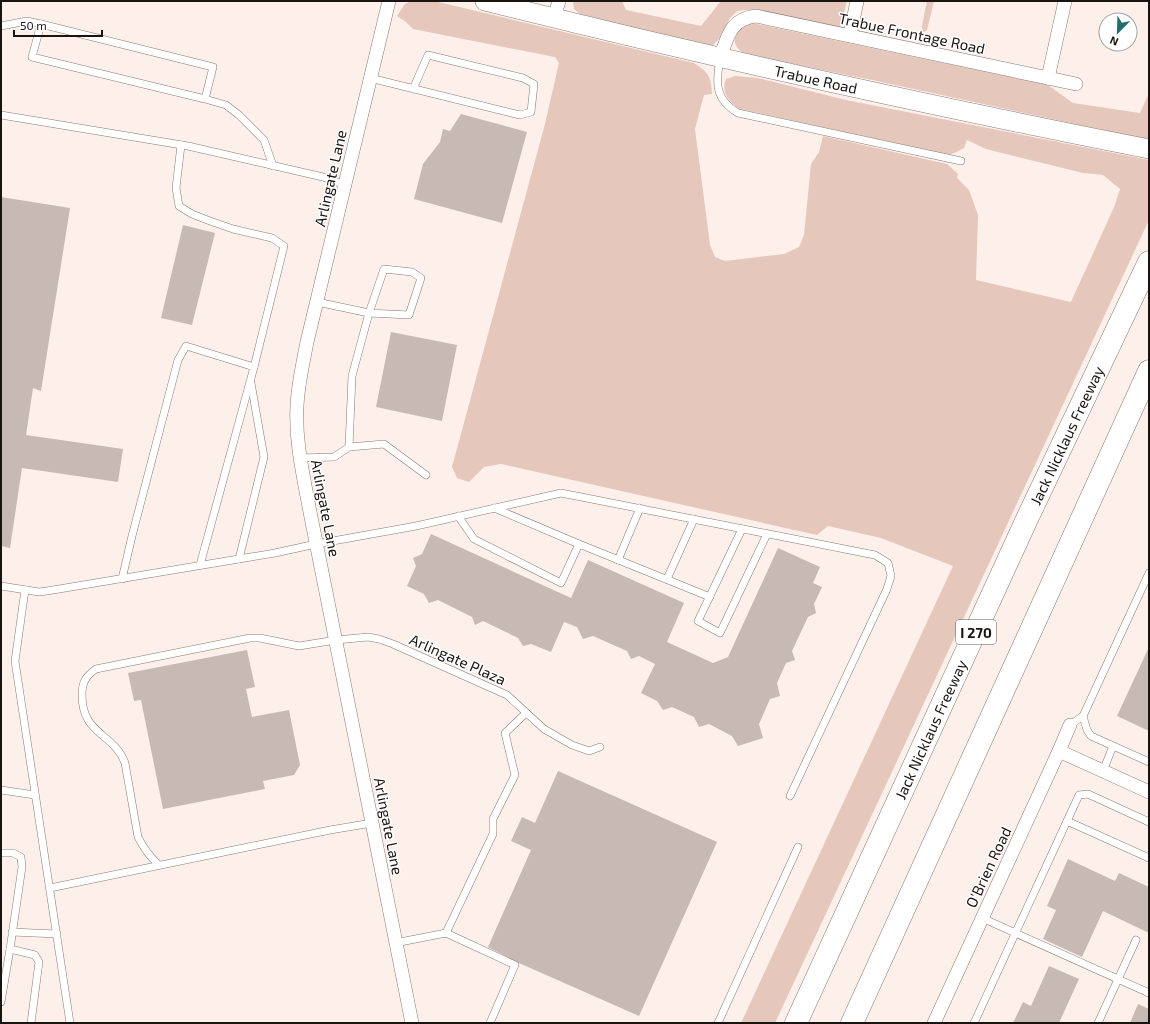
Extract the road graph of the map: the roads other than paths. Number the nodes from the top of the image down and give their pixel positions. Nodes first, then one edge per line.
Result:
1 (389, 1) edge
2 (485, 1) edge
3 (858, 1) edge
4 (1065, 1) edge
5 (557, 10) edge
6 (41, 24) junction
7 (1, 26) edge
8 (850, 35) junction
9 (720, 58) junction
10 (370, 78) junction
11 (1048, 78) junction
12 (1076, 84) dead end
13 (413, 89) junction
14 (205, 99) junction
15 (1, 115) edge
16 (181, 145) junction
17 (1149, 149) edge
18 (961, 161) dead end
19 (273, 166) junction
20 (345, 184) junction
21 (1149, 262) edge
22 (317, 302) junction
23 (368, 313) junction
24 (254, 367) junction
25 (1149, 371) edge
26 (251, 381) junction
27 (349, 447) junction
28 (300, 458) junction
29 (426, 474) dead end
30 (494, 508) junction
31 (640, 508) junction
32 (458, 516) junction
33 (694, 519) junction
34 (742, 529) junction
35 (767, 534) junction
36 (316, 544) junction
37 (579, 544) junction
38 (239, 559) junction
39 (618, 560) junction
40 (200, 565) junction
41 (1149, 573) edge
42 (122, 579) junction
43 (667, 579) junction
44 (1, 586) edge
45 (24, 590) junction
46 (710, 597) junction
47 (336, 640) junction
48 (526, 713) junction
49 (1083, 716) junction
50 (1070, 725) joint
51 (1113, 746) junction
52 (600, 747) dead end
53 (1059, 751) junction
54 (1149, 762) edge
55 (1103, 771) junction
56 (1, 790) edge
57 (1149, 792) edge
58 (35, 795) junction
59 (790, 796) dead end
60 (1067, 821) junction
61 (1149, 822) edge
62 (372, 823) junction
63 (798, 847) dead end
64 (1, 853) edge
65 (1149, 858) edge
66 (159, 866) junction
67 (50, 888) junction
68 (982, 918) junction
69 (12, 932) junction
70 (446, 933) junction
71 (1016, 933) junction
72 (57, 934) junction
73 (1136, 940) dead end
74 (395, 943) junction
75 (10, 949) junction
76 (1118, 979) junction
77 (1149, 993) edge
78 (1, 1002) edge
79 (31, 1023) edge
80 (70, 1023) edge
81 (412, 1023) edge
82 (490, 1023) edge
83 (718, 1023) edge
84 (796, 1023) edge
85 (852, 1023) edge
86 (934, 1023) edge
87 (974, 1023) edge
88 (1098, 1023) edge

1 - 10 street, Arlingate Lane
2 - 5 main road, Trabue Road
3 - 8 street
4 - 11 street
5 - 9 main road, Trabue Road
6 - 7 lane
6 - 14 lane
6 - 14 lane
8 - 9 street, Trabue Frontage Road
8 - 11 street, Trabue Frontage Road
9 - 17 main road, Trabue Road
9 - 18 lane, Trabue Frontage Road
10 - 13 lane
10 - 20 street, Arlingate Lane
11 - 12 street, Trabue Frontage Road
13 - 13 lane
14 - 19 lane
15 - 16 lane
16 - 19 lane
16 - 24 lane
19 - 20 lane
20 - 22 street, Arlingate Lane
21 - 84 highway, Jack Nicklaus Freeway / I 270
22 - 23 lane
22 - 28 street, Arlingate Lane
23 - 23 lane
23 - 27 lane
24 - 26 lane
24 - 42 lane
25 - 85 highway
26 - 38 lane
26 - 40 lane
27 - 28 lane
27 - 29 lane
28 - 36 street, Arlingate Lane
30 - 31 lane
30 - 32 lane
30 - 37 lane
31 - 33 lane
31 - 39 lane
32 - 36 lane
32 - 37 lane
33 - 34 lane
33 - 43 lane
34 - 35 lane
34 - 46 lane
35 - 46 lane
35 - 59 lane
36 - 38 lane
36 - 47 street, Arlingate Lane
37 - 39 lane
38 - 40 lane
39 - 43 lane
40 - 42 lane
41 - 49 lane
42 - 45 lane
43 - 46 lane
44 - 45 lane
45 - 58 lane
47 - 48 lane, Arlingate Plaza
47 - 62 street, Arlingate Lane
47 - 66 lane, Arlingate Plaza
48 - 52 lane, Arlingate Plaza
48 - 70 lane
49 - 50 lane
49 - 51 lane
50 - 53 street, O'Brien Road
51 - 54 lane
51 - 55 lane
53 - 55 street
53 - 68 street, O'Brien Road
55 - 57 street
56 - 58 lane
58 - 67 lane
60 - 61 lane
60 - 65 lane
60 - 71 lane
62 - 66 lane
62 - 74 street, Arlingate Lane
63 - 83 lane
64 - 69 lane
66 - 67 lane
67 - 72 lane
68 - 71 lane
68 - 86 street, O'Brien Road
69 - 72 lane
69 - 75 lane
70 - 74 lane
70 - 82 lane
71 - 76 lane
71 - 87 lane
72 - 80 lane
73 - 76 lane
74 - 81 street, Arlingate Lane
75 - 78 lane
75 - 79 lane
76 - 77 lane
76 - 88 lane

